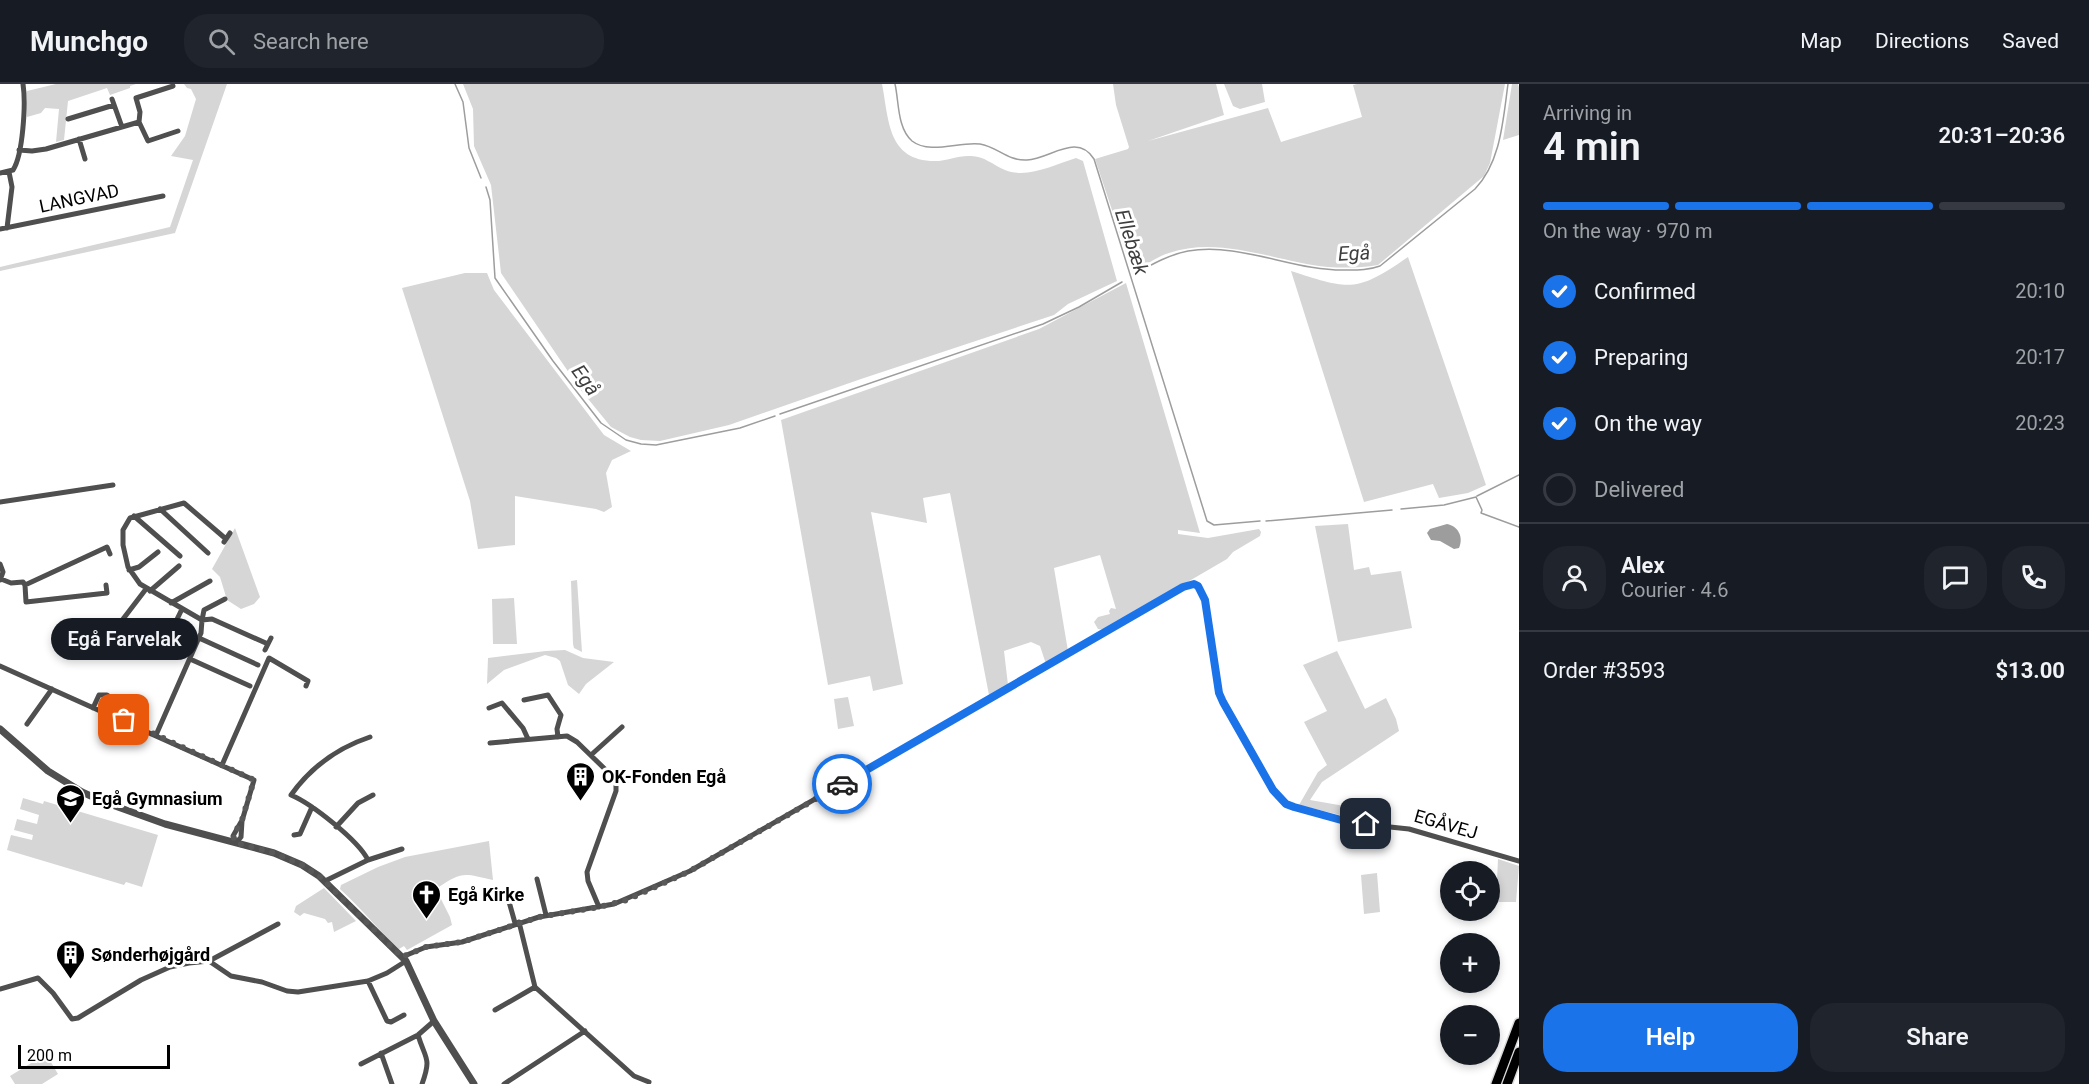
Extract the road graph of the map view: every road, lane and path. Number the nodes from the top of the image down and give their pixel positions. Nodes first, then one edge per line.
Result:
1 (23, 84) edge
2 (173, 86) dead end
3 (68, 119) dead end
4 (139, 122) junction
5 (122, 127) junction
6 (178, 131) dead end
7 (79, 139) junction
8 (19, 150) junction
9 (85, 159) dead end
10 (9, 172) junction
11 (0, 173) edge
12 (163, 196) dead end
13 (7, 228) junction
14 (0, 229) edge
15 (113, 485) dead end
16 (0, 502) edge
17 (160, 509) junction
18 (134, 516) junction
19 (227, 538) dead end
20 (158, 552) dead end
21 (208, 553) dead end
22 (111, 554) dead end
23 (180, 556) dead end
24 (0, 564) edge
25 (179, 566) dead end
26 (129, 570) junction
27 (0, 579) edge
28 (210, 581) dead end
29 (25, 585) junction
30 (106, 585) dead end
31 (148, 590) junction
32 (225, 599) dead end
33 (171, 603) junction
34 (182, 609) junction
35 (202, 620) junction
36 (120, 623) dead end
37 (199, 638) junction
38 (271, 638) dead end
39 (163, 648) dead end
40 (190, 658) junction
41 (258, 665) dead end
42 (0, 666) edge
43 (250, 686) dead end
44 (306, 686) dead end
45 (52, 689) junction
46 (524, 700) dead end
47 (93, 708) junction
48 (489, 708) dead end
49 (113, 716) junction
50 (27, 724) dead end
51 (622, 727) dead end
52 (0, 729) edge
53 (156, 735) junction
54 (558, 736) junction
55 (370, 737) dead end
56 (528, 740) junction
57 (490, 743) dead end
58 (591, 755) junction
59 (222, 765) junction
60 (374, 795) dead end
61 (312, 807) junction
62 (336, 827) junction
63 (294, 835) dead end
64 (236, 843) junction
65 (402, 849) dead end
66 (368, 860) junction
67 (1519, 861) edge
68 (537, 879) dead end
69 (325, 881) junction
70 (506, 891) dead end
71 (599, 907) junction
72 (546, 915) junction
73 (517, 923) junction
74 (278, 924) dead end
75 (404, 959) junction
76 (209, 961) junction
77 (368, 981) junction
78 (535, 987) junction
79 (0, 989) edge
80 (495, 1010) dead end
81 (404, 1015) dead end
82 (434, 1021) junction
83 (1519, 1023) edge
84 (585, 1031) junction
85 (418, 1035) junction
86 (1519, 1052) edge
87 (381, 1053) junction
88 (361, 1064) dead end
89 (516, 1077) junction
90 (650, 1082) dead end
91 (392, 1084) edge
92 (422, 1084) edge
93 (474, 1084) edge
94 (504, 1084) edge
95 (520, 1084) edge
96 (1496, 1084) edge
97 (1507, 1084) edge

1 - 8 street
2 - 4 street
3 - 5 street
4 - 5 street
4 - 6 street
5 - 7 street
7 - 8 street
7 - 9 street
8 - 10 street
10 - 11 street
10 - 13 street
12 - 13 street, LANGVAD
13 - 14 street, LANGVAD
15 - 16 street
17 - 18 street
17 - 19 street
17 - 21 street
18 - 23 street
18 - 26 street
20 - 26 street
22 - 29 street
24 - 27 street
25 - 31 street
26 - 31 street
27 - 29 street
28 - 33 street
29 - 30 street
31 - 33 street
31 - 36 street
32 - 35 street
33 - 34 street
34 - 35 street
34 - 39 street
35 - 37 street
35 - 38 street
37 - 40 street
37 - 41 street
40 - 43 street
40 - 53 street
42 - 45 street
44 - 59 street
45 - 47 street
45 - 50 street
46 - 54 street
47 - 49 street
47 - 49 street
48 - 56 street
49 - 53 street
51 - 58 street
52 - 64 street
53 - 59 street
54 - 56 street
54 - 58 street
55 - 61 street
56 - 57 street
58 - 71 street
59 - 64 street
60 - 62 street
61 - 62 street
61 - 63 street
62 - 66 street
64 - 69 street
65 - 66 street
66 - 69 street
67 - 71 street, EGÅVEJ
68 - 72 street
69 - 75 street
70 - 73 street
71 - 72 street
72 - 73 street
73 - 75 street
73 - 78 street
74 - 76 street
75 - 77 street
75 - 82 street
76 - 77 street
76 - 79 street
77 - 81 street
78 - 80 street
78 - 84 street
82 - 85 street
82 - 93 street
83 - 96 highway
84 - 89 street
84 - 90 street
85 - 87 street
85 - 92 street
86 - 97 highway
87 - 88 street
87 - 91 street
89 - 94 street
89 - 95 street

